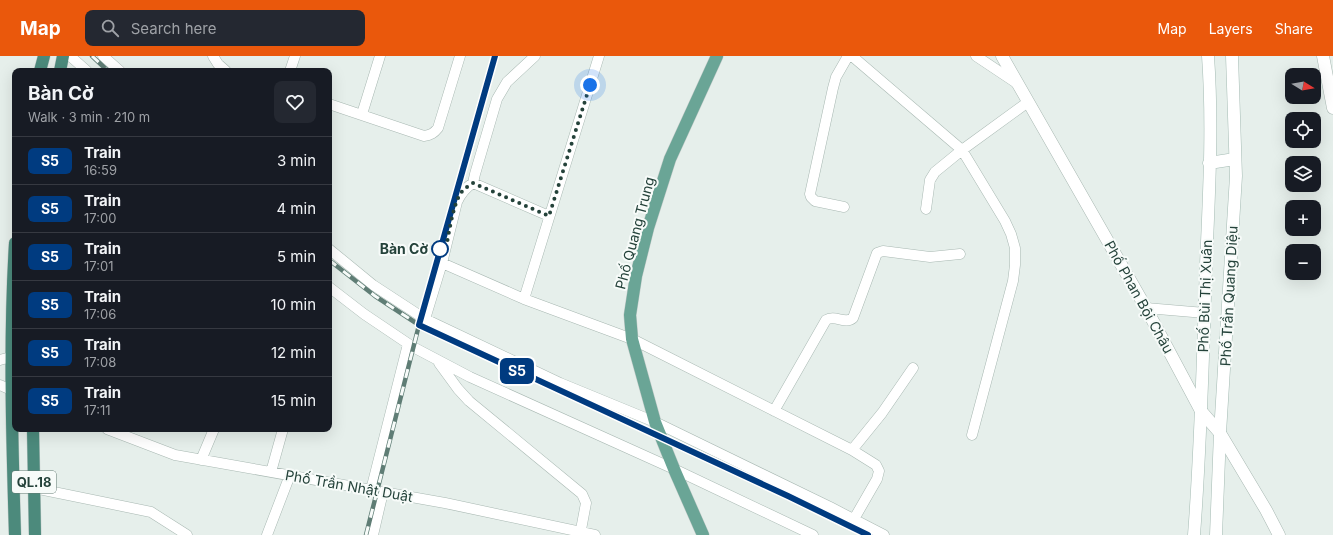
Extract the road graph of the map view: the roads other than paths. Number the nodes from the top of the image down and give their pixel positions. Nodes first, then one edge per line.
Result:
1 (44, 56) edge
2 (63, 56) edge
3 (103, 56) edge
4 (113, 56) edge
5 (118, 56) edge
6 (212, 56) edge
7 (295, 56) edge
8 (380, 56) edge
9 (460, 56) edge
10 (535, 56) edge
11 (599, 56) edge
12 (717, 56) edge
13 (848, 56) edge
14 (852, 56) edge
15 (976, 56) edge
16 (1002, 56) edge
17 (1208, 56) edge
18 (1232, 56) edge
19 (1323, 56) edge
20 (73, 63) edge
21 (41, 68) edge
22 (61, 68) edge
23 (82, 68) edge
24 (116, 68) edge
25 (117, 68) edge
26 (117, 68) edge
27 (223, 68) edge
28 (291, 68) edge
29 (1330, 74) edge
30 (1018, 84) junction
31 (1028, 102) junction
32 (332, 105) edge
33 (1333, 108) edge
34 (362, 114) junction
35 (962, 150) junction
36 (1235, 159) junction
37 (1209, 162) junction
38 (473, 183) junction
39 (844, 207) dead end
40 (926, 209) dead end
41 (549, 216) junction
42 (332, 251) edge
43 (960, 254) dead end
44 (442, 263) junction
45 (332, 288) edge
46 (12, 299) edge
47 (524, 299) junction
48 (1146, 308) junction
49 (1205, 313) junction
50 (425, 319) junction
51 (632, 339) junction
52 (408, 344) junction
53 (6, 358) edge
54 (437, 360) junction
55 (913, 368) dead end
56 (6, 387) edge
57 (774, 411) junction
58 (1201, 411) junction
59 (655, 422) junction
60 (33, 432) edge
61 (115, 432) edge
62 (213, 432) edge
63 (282, 432) edge
64 (1220, 434) junction
65 (972, 435) dead end
66 (852, 450) junction
67 (201, 460) junction
68 (674, 469) junction
69 (271, 472) junction
70 (290, 476) junction
71 (34, 488) junction
72 (371, 490) junction
73 (383, 492) junction
74 (854, 519) junction
75 (580, 533) edge
76 (15, 535) edge
77 (35, 535) edge
78 (187, 535) edge
79 (267, 535) edge
80 (373, 535) edge
81 (595, 535) edge
82 (703, 535) edge
83 (813, 535) edge
84 (884, 535) edge
85 (1194, 535) edge
86 (1216, 535) edge
87 (1279, 535) edge

1 - 21 highway
2 - 22 highway
3 - 24 street
4 - 25 street
5 - 26 street
6 - 27 street
7 - 28 street
8 - 34 street
9 - 34 street
10 - 38 street
11 - 41 street
12 - 51 main road, Phố Quang Trung
13 - 39 street
14 - 35 street
15 - 30 street
16 - 30 main road, Phố Phan Bội Châu
17 - 37 main road, Phố Bùi Thị Xuân
18 - 36 main road, Phố Trần Quang Diệu
19 - 29 main road
20 - 23 street
29 - 33 main road
30 - 31 main road, Phố Phan Bội Châu
31 - 35 street
31 - 48 main road, Phố Phan Bội Châu
32 - 34 street
35 - 40 street
35 - 65 street
36 - 37 main road
36 - 64 main road, Phố Trần Quang Diệu
37 - 49 main road, Phố Bùi Thị Xuân
38 - 41 street
38 - 44 street
41 - 47 street
42 - 50 street
43 - 57 street
44 - 47 street
44 - 50 street
45 - 52 street
46 - 53 highway, QL.18
47 - 51 street
48 - 49 street
48 - 58 main road, Phố Phan Bội Châu
49 - 58 main road, Phố Bùi Thị Xuân
50 - 59 street
51 - 57 street
51 - 59 main road, Phố Quang Trung
52 - 54 street
52 - 72 street
53 - 56 highway, QL.18
54 - 68 street
54 - 75 street
55 - 66 street
56 - 76 highway, QL.18
57 - 66 street
58 - 64 main road, Phố Phan Bội Châu
58 - 85 main road, Phố Bùi Thị Xuân
59 - 68 main road, Phố Quang Trung
59 - 74 street
60 - 71 highway, QL.18
61 - 67 street, Phố Trần Nhật Duật
62 - 67 street
63 - 69 street
64 - 86 main road, Phố Trần Quang Diệu
64 - 87 main road, Phố Phan Bội Châu
66 - 74 street
67 - 69 street, Phố Trần Nhật Duật
68 - 82 main road, Phố Quang Trung
68 - 83 street
69 - 70 street, Phố Trần Nhật Duật
70 - 72 street, Phố Trần Nhật Duật
70 - 79 street
71 - 77 highway, QL.18
71 - 78 street
72 - 73 street, Phố Trần Nhật Duật
73 - 75 street, Phố Trần Nhật Duật
73 - 80 street
74 - 84 street
75 - 81 street, Phố Trần Nhật Duật

